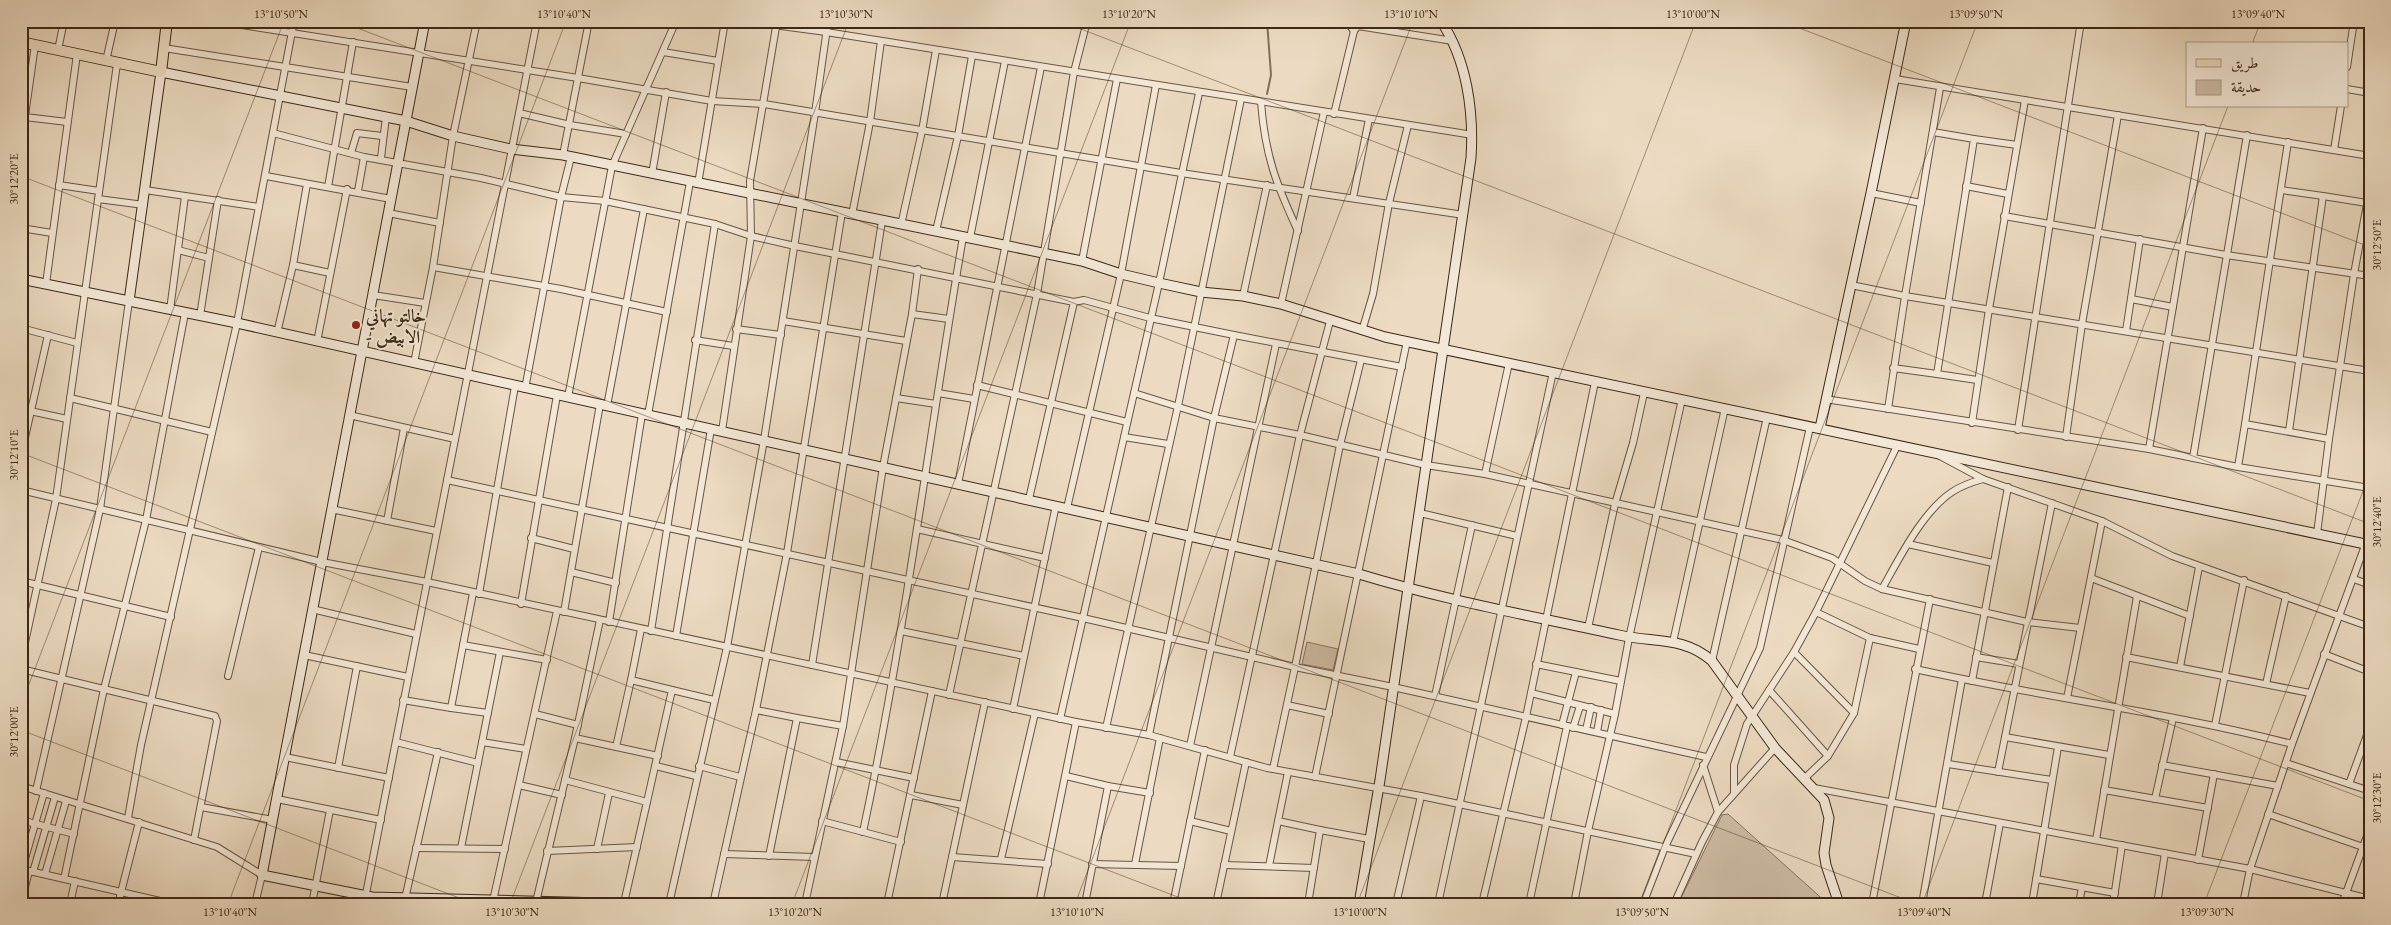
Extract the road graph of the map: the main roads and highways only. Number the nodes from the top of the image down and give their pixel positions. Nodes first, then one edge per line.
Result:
1 (167, 21) edge
2 (21, 42) edge

1 - 2 main road

